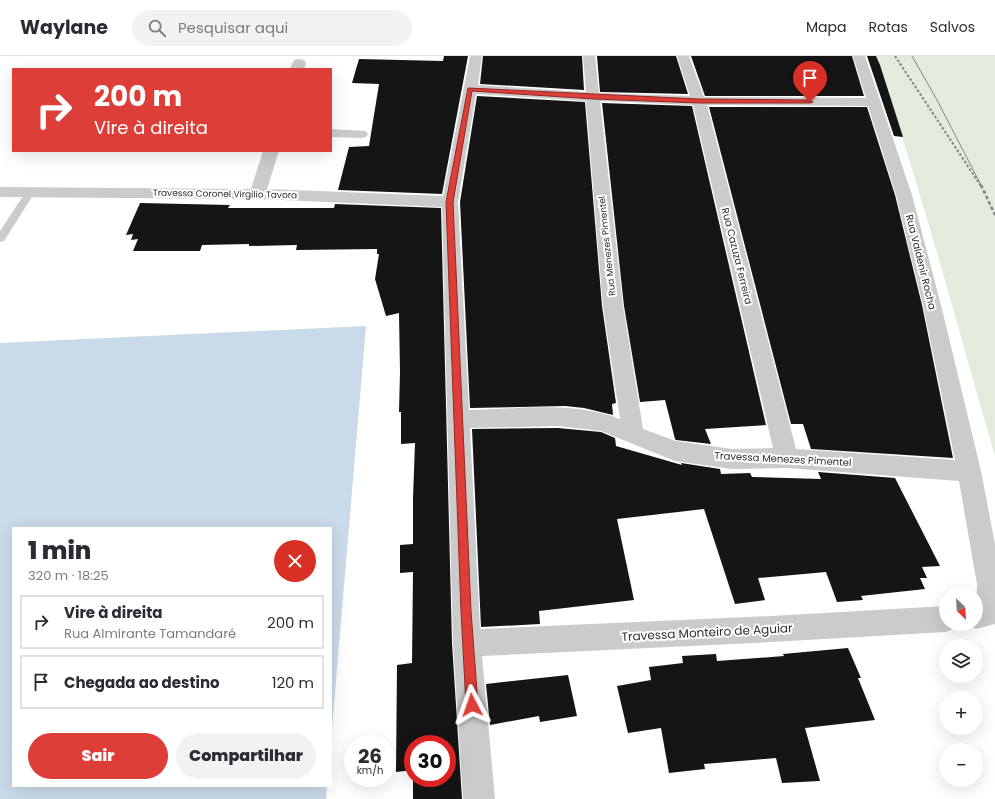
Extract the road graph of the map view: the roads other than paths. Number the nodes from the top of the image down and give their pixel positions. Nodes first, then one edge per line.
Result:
1 (476, 56) edge
2 (590, 56) edge
3 (683, 56) edge
4 (858, 56) edge
5 (470, 89) junction
6 (594, 97) junction
7 (699, 101) junction
8 (873, 102) junction
9 (332, 133) edge
10 (361, 134) dead end
11 (271, 152) edge
12 (0, 192) edge
13 (30, 192) junction
14 (257, 194) junction
15 (450, 202) junction
16 (0, 239) edge
17 (458, 420) junction
18 (633, 434) junction
19 (787, 458) junction
20 (969, 471) junction
21 (983, 615) edge
22 (939, 619) edge
23 (467, 643) junction
24 (479, 799) edge

1 - 5 street
2 - 6 street, Rua Menezes Pimentel
3 - 7 street, Rua Cazuza Ferreira
4 - 8 street, Rua Valdenir Rocha
5 - 6 street
5 - 15 street
6 - 7 street
6 - 18 street, Rua Menezes Pimentel
7 - 8 street
7 - 19 street, Rua Cazuza Ferreira
8 - 20 street, Rua Valdenir Rocha
9 - 10 street
11 - 14 street
12 - 13 street, Travessa Coronel Virgilio Tavora
13 - 14 street, Travessa Coronel Virgilio Tavora
13 - 16 lane
14 - 15 street, Travessa Coronel Virgilio Tavora
15 - 17 street
17 - 18 street, Travessa Menezes Pimentel
17 - 23 street
18 - 19 street, Travessa Menezes Pimentel
19 - 20 street, Travessa Menezes Pimentel
20 - 21 street
22 - 23 street, Travessa Monteiro de Aguiar
23 - 24 street

